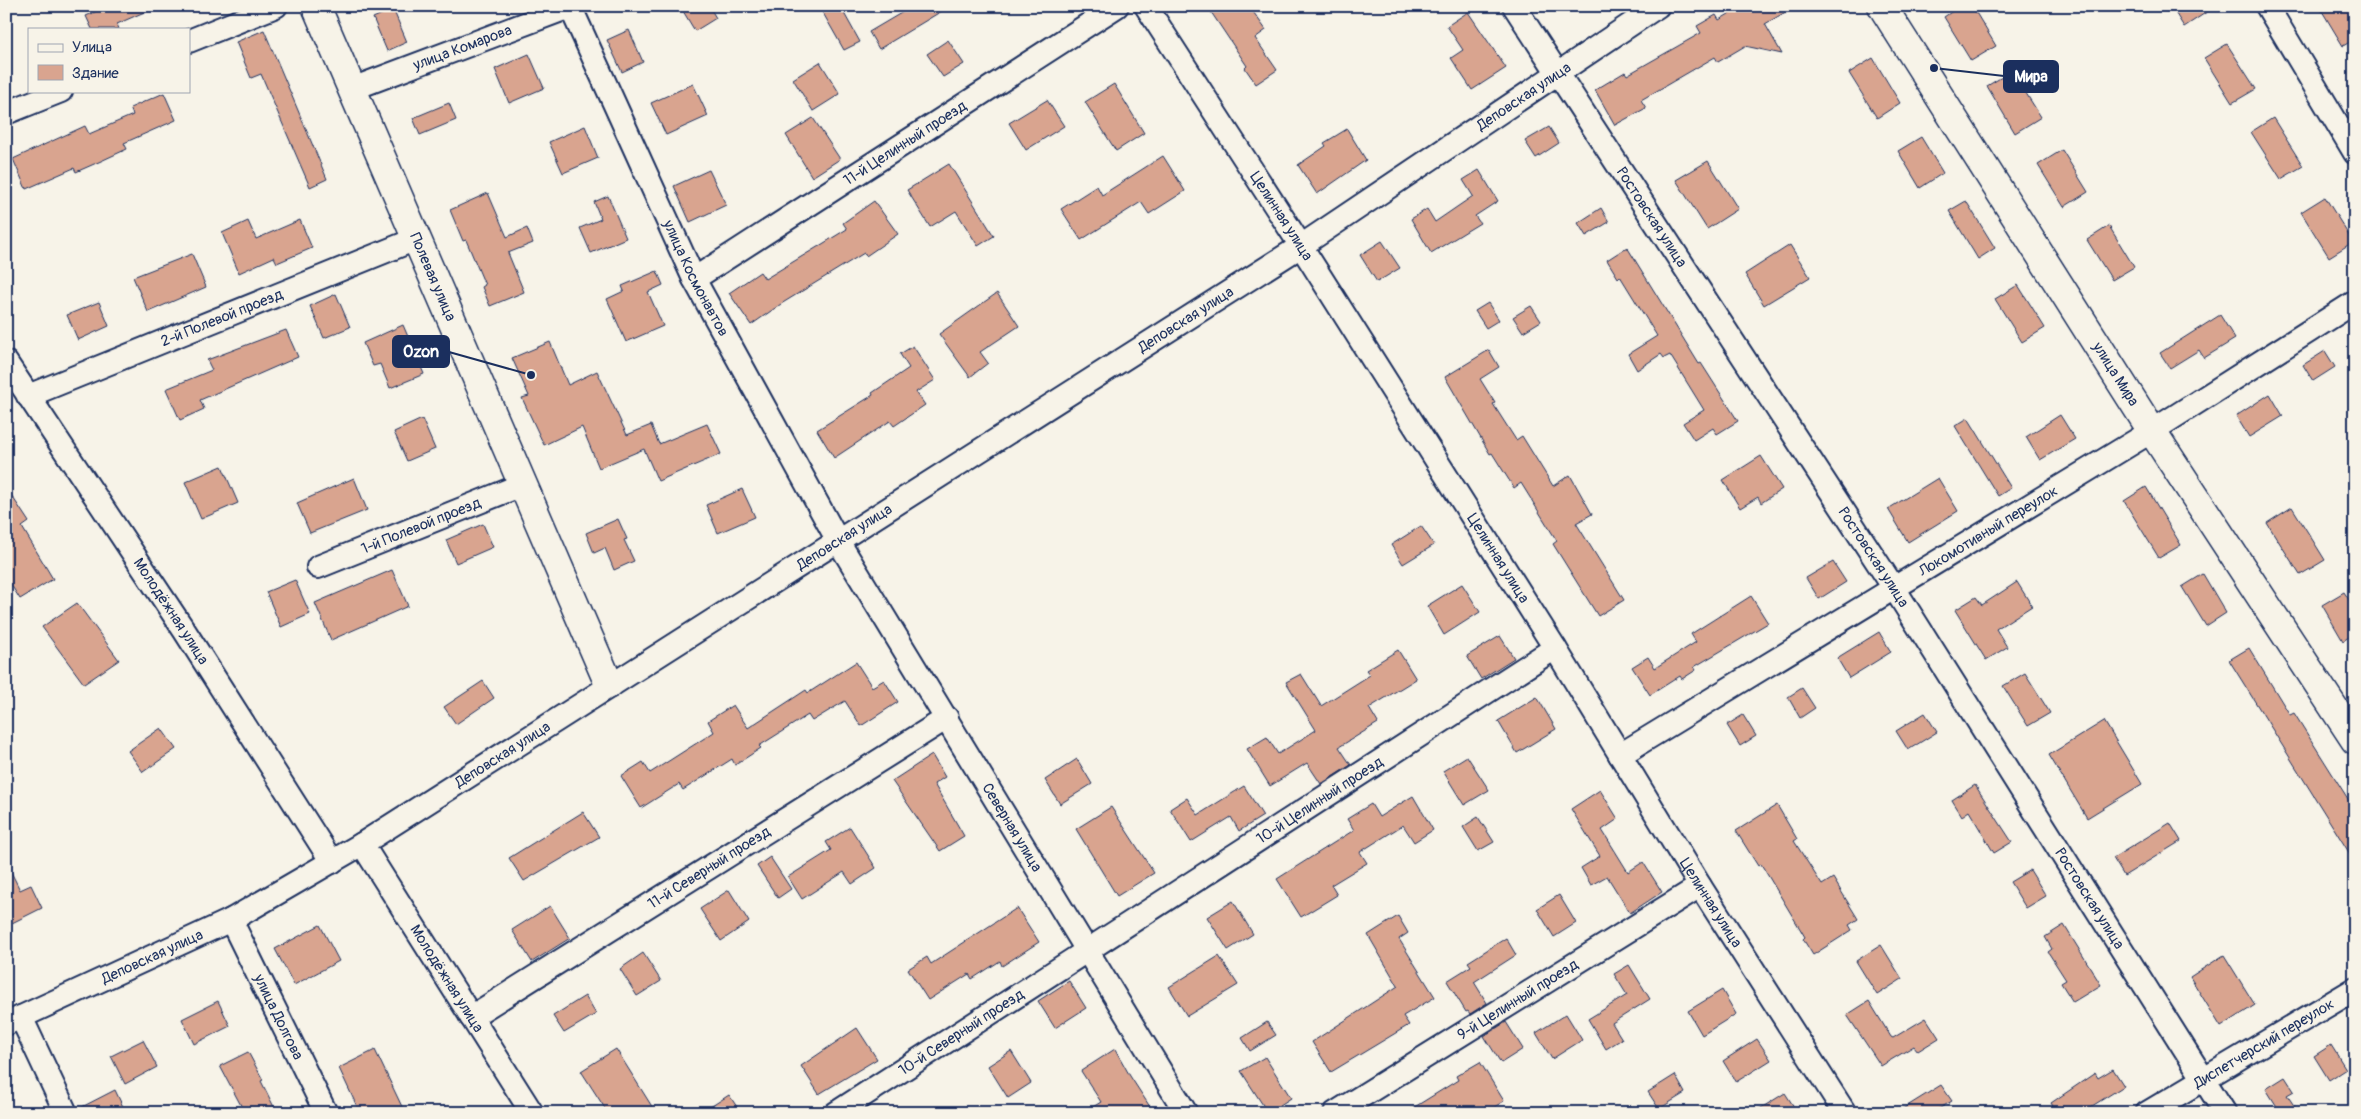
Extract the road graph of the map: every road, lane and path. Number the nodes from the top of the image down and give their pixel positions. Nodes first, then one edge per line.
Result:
1 (276, 6) edge
2 (316, 6) edge
3 (1117, 6) edge
4 (1146, 6) edge
5 (1514, 6) edge
6 (1658, 6) edge
7 (1882, 6) edge
8 (2267, 6) edge
9 (570, 7) edge
10 (190, 41) edge
11 (1556, 72) junction
12 (352, 89) junction
13 (58, 92) edge
14 (6, 113) edge
15 (2355, 153) edge
16 (416, 240) junction
17 (1301, 246) junction
18 (694, 279) junction
19 (2355, 302) edge
20 (6, 362) edge
21 (28, 396) junction
22 (2152, 431) junction
23 (524, 484) junction
24 (838, 541) junction
25 (318, 567) dead end
26 (1894, 588) junction
27 (1555, 648) junction
28 (610, 684) junction
29 (947, 718) junction
30 (2355, 740) edge
31 (1620, 755) junction
32 (362, 844) junction
33 (332, 862) junction
34 (1700, 886) junction
35 (231, 920) junction
36 (1086, 951) junction
37 (2355, 989) edge
38 (471, 1017) junction
39 (13, 1020) edge
40 (2203, 1078) junction
41 (1841, 1112) edge
42 (66, 1113) edge
43 (326, 1113) edge
44 (532, 1113) edge
45 (836, 1113) edge
46 (1186, 1113) edge
47 (1335, 1113) edge
48 (2147, 1113) edge
49 (2225, 1113) edge

1 - 10 street
2 - 12 street, Полевая улица
3 - 18 street, 11-й Целинный проезд
4 - 17 street, Целинная улица
5 - 11 street, Ростовская улица
6 - 11 street, Деповская улица
7 - 22 street, улица Мира
8 - 15 street
9 - 12 street, улица Комарова
9 - 18 street, улица Космонавтов
11 - 17 street, Деповская улица
11 - 26 street, Ростовская улица
12 - 16 street, Полевая улица
13 - 14 street
16 - 21 street, 2-й Полевой проезд
16 - 23 street, Полевая улица
17 - 24 street, Деповская улица
17 - 27 street, Целинная улица
18 - 24 street, улица Космонавтов
19 - 22 street, Локомотивный переулок
20 - 21 street, Молодёжная улица
21 - 33 street, Молодёжная улица
22 - 26 street, Локомотивный переулок
22 - 30 street, улица Мира
23 - 25 street, 1-й Полевой проезд
23 - 28 street, Полевая улица
24 - 28 street, Деповская улица
24 - 29 street, Северная улица
26 - 31 street, Локомотивный переулок
26 - 40 street, Ростовская улица
27 - 31 street, Целинная улица
27 - 36 street, 10-й Целинный проезд
28 - 32 street, Деповская улица
29 - 36 street, Северная улица
29 - 38 street, 11-й Северный проезд
31 - 34 street, Целинная улица
32 - 33 street, Деповская улица
32 - 38 street, Молодёжная улица
33 - 35 street, Деповская улица
34 - 41 street, Целинная улица
34 - 47 street, 9-й Целинный проезд
35 - 39 street, Деповская улица
35 - 43 street, улица Долгова
36 - 45 street, 10-й Северный проезд
36 - 46 street, Северная улица
37 - 40 street, Диспетчерский переулок
38 - 44 street, Молодёжная улица
39 - 42 street
40 - 48 street, Диспетчерский переулок
40 - 49 street, Ростовская улица

